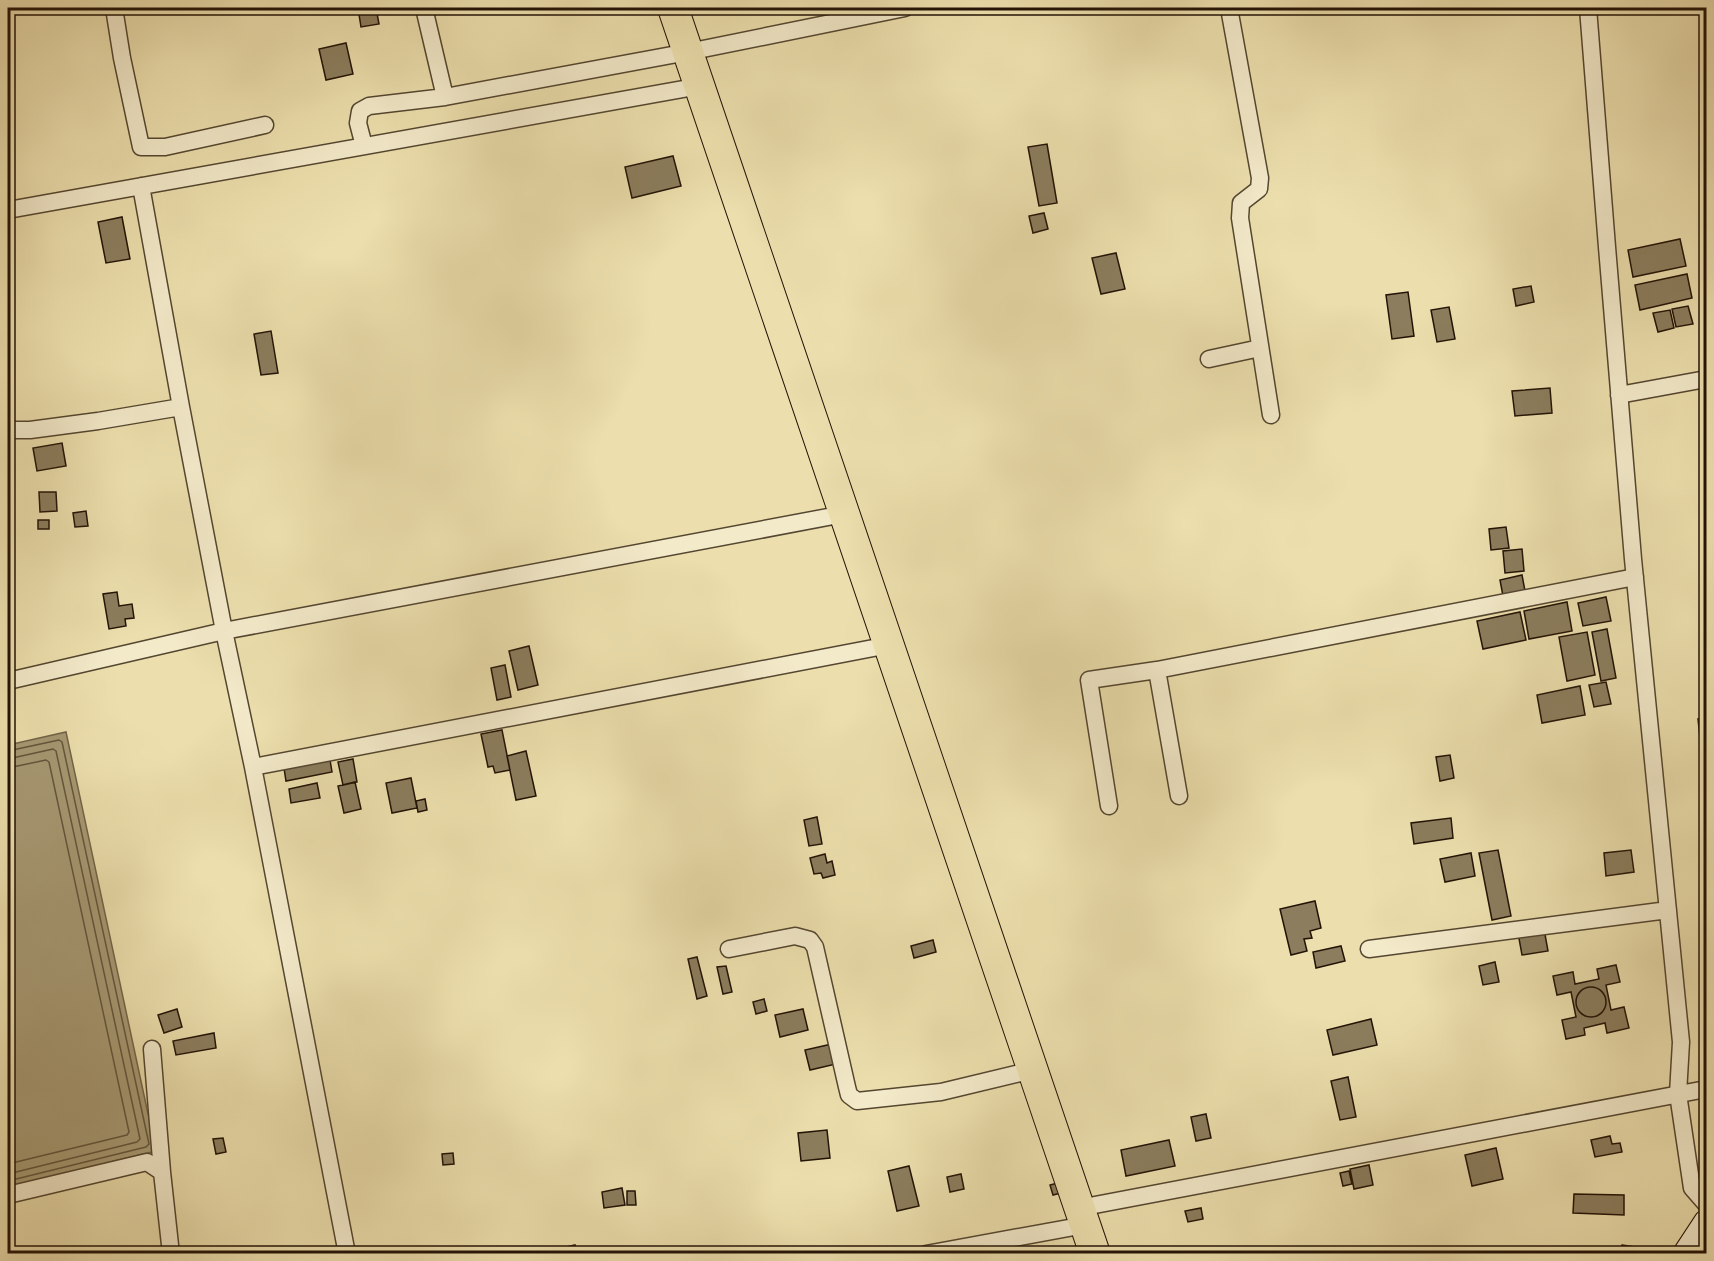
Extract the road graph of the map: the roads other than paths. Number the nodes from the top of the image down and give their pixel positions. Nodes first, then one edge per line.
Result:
1 (114, 8) edge
2 (424, 8) edge
3 (673, 8) edge
4 (905, 8) edge
5 (1229, 8) edge
6 (1588, 8) edge
7 (688, 52) junction
8 (699, 86) junction
9 (445, 97) junction
10 (265, 125) dead end
11 (364, 146) junction
12 (141, 186) junction
13 (8, 210) edge
14 (1260, 348) junction
15 (1209, 359) dead end
16 (1707, 379) edge
17 (1619, 395) junction
18 (181, 407) junction
19 (1271, 415) dead end
20 (8, 430) edge
21 (844, 514) junction
22 (1635, 577) junction
23 (224, 631) junction
24 (889, 645) junction
25 (1157, 670) junction
26 (8, 681) edge
27 (254, 767) junction
28 (1179, 796) dead end
29 (1109, 806) dead end
30 (1668, 910) junction
31 (729, 949) dead end
32 (1369, 949) dead end
33 (152, 1049) dead end
34 (1033, 1070) junction
35 (1707, 1089) edge
36 (1678, 1094) junction
37 (162, 1172) junction
38 (8, 1195) edge
39 (1707, 1204) edge
40 (1082, 1217) junction
41 (1707, 1222) edge
42 (171, 1254) edge
43 (347, 1254) edge
44 (926, 1254) edge
45 (1095, 1254) edge
46 (1685, 1254) edge

1 - 10 street
2 - 9 street
3 - 7 highway
4 - 7 street
5 - 14 street
6 - 17 street
7 - 8 highway
7 - 9 street
8 - 11 street
8 - 21 highway
9 - 11 street
11 - 12 street
12 - 13 street
12 - 18 street
14 - 15 street
14 - 19 street
16 - 17 street
17 - 22 street
18 - 20 street
18 - 23 street
21 - 23 street
21 - 24 highway
22 - 25 street
22 - 30 street
23 - 26 street
23 - 27 street
24 - 27 street
24 - 34 highway
25 - 28 street
25 - 29 street
27 - 43 street
30 - 32 street
30 - 36 street
31 - 34 street
33 - 37 street
34 - 40 highway
35 - 36 street
36 - 39 street
36 - 40 street
37 - 38 street
37 - 42 street
40 - 44 street
40 - 45 highway
41 - 46 street

